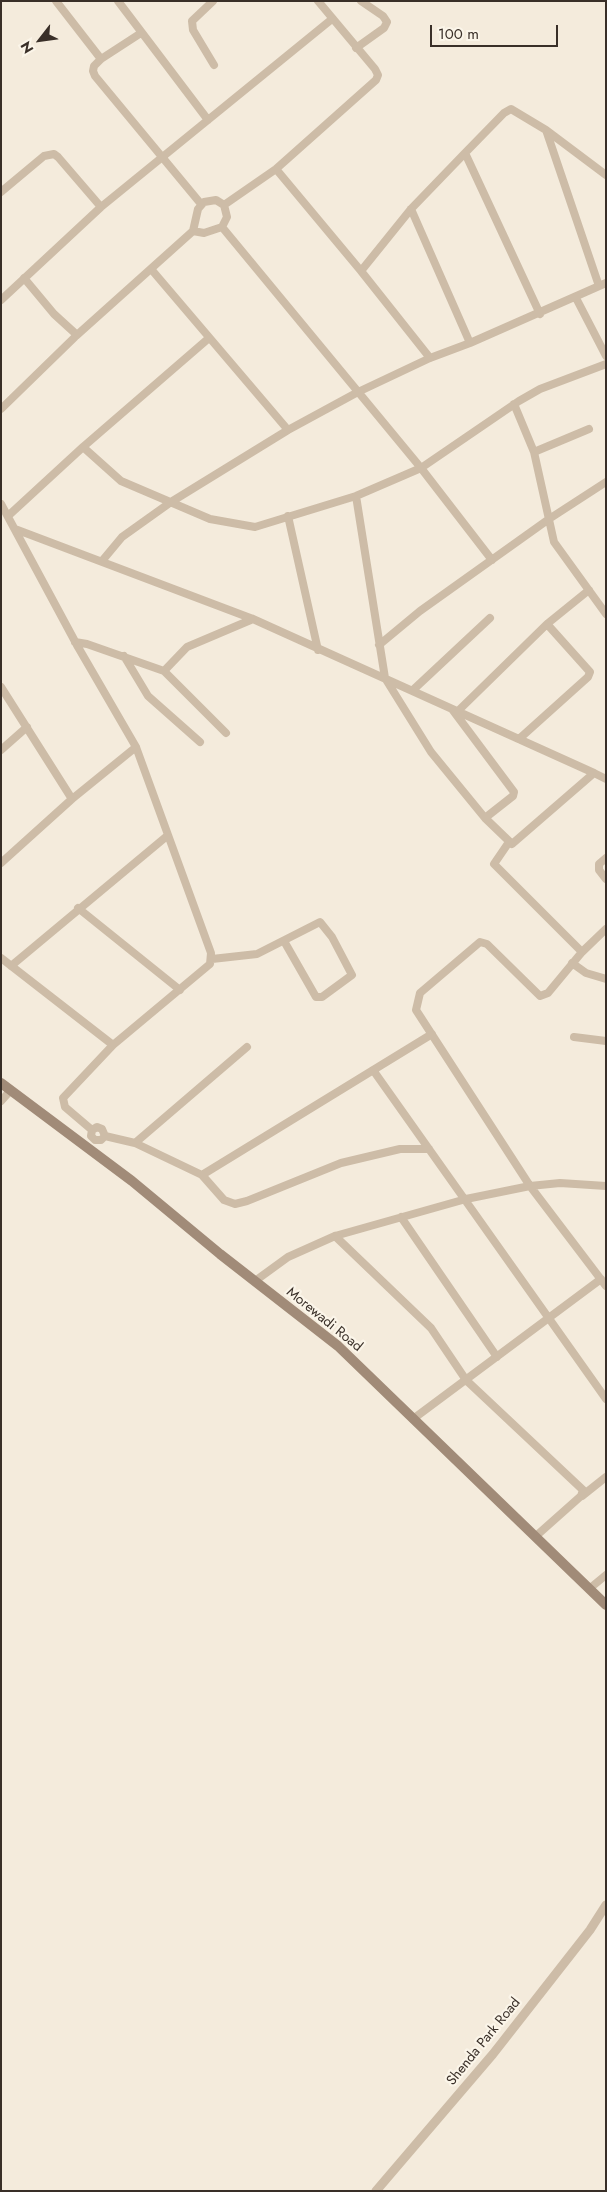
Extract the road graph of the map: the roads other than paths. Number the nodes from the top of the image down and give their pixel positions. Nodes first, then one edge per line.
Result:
1 (56, 1) edge
2 (118, 1) edge
3 (213, 1) edge
4 (318, 1) edge
5 (361, 1) edge
6 (332, 19) junction
7 (141, 32) junction
8 (356, 48) junction
9 (101, 58) junction
10 (214, 65) dead end
11 (208, 120) junction
12 (546, 130) junction
13 (465, 153) junction
14 (162, 158) junction
15 (276, 169) junction
16 (606, 175) edge
17 (1, 192) edge
18 (201, 204) junction
19 (224, 205) junction
20 (101, 207) junction
21 (412, 209) junction
22 (222, 227) junction
23 (193, 231) junction
24 (151, 269) junction
25 (361, 271) junction
26 (24, 278) junction
27 (603, 285) edge
28 (576, 298) junction
29 (1, 300) edge
30 (540, 314) junction
31 (77, 335) junction
32 (209, 338) junction
33 (470, 343) junction
34 (606, 356) edge
35 (430, 358) junction
36 (606, 364) edge
37 (358, 392) junction
38 (514, 404) junction
39 (1, 408) edge
40 (288, 430) junction
41 (589, 430) dead end
42 (84, 447) junction
43 (534, 452) junction
44 (421, 468) junction
45 (606, 482) edge
46 (356, 496) junction
47 (171, 502) junction
48 (1, 504) edge
49 (8, 516) junction
50 (288, 516) junction
51 (549, 519) junction
52 (15, 529) junction
53 (492, 560) junction
54 (102, 561) junction
55 (589, 590) junction
56 (606, 614) edge
57 (490, 618) dead end
58 (253, 619) junction
59 (547, 624) junction
60 (75, 642) junction
61 (379, 645) junction
62 (318, 650) junction
63 (124, 656) junction
64 (164, 671) junction
65 (386, 678) junction
66 (1, 687) edge
67 (413, 690) junction
68 (450, 707) junction
69 (458, 711) junction
70 (27, 727) junction
71 (226, 733) dead end
72 (519, 739) junction
73 (200, 742) dead end
74 (136, 747) junction
75 (1, 750) edge
76 (594, 773) junction
77 (606, 779) edge
78 (72, 799) junction
79 (486, 818) junction
80 (167, 836) junction
81 (509, 842) junction
82 (606, 858) edge
83 (1, 862) edge
84 (606, 879) edge
85 (78, 908) junction
86 (606, 929) edge
87 (284, 941) junction
88 (582, 952) junction
89 (1, 958) edge
90 (212, 959) junction
91 (572, 963) junction
92 (11, 966) junction
93 (606, 979) edge
94 (180, 990) junction
95 (432, 1034) junction
96 (574, 1037) dead end
97 (606, 1041) edge
98 (113, 1045) junction
99 (247, 1047) dead end
100 (373, 1070) junction
101 (1, 1083) edge
102 (10, 1091) junction
103 (1, 1101) edge
104 (92, 1130) junction
105 (105, 1136) junction
106 (135, 1143) junction
107 (93, 1145) junction
108 (429, 1149) junction
109 (202, 1175) junction
110 (530, 1186) junction
111 (606, 1186) edge
112 (466, 1198) junction
113 (401, 1217) junction
114 (335, 1236) junction
115 (601, 1279) junction
116 (255, 1281) junction
117 (606, 1286) edge
118 (548, 1318) junction
119 (496, 1357) junction
120 (466, 1380) junction
121 (606, 1399) edge
122 (413, 1419) junction
123 (606, 1476) edge
124 (581, 1496) junction
125 (536, 1536) junction
126 (606, 1575) edge
127 (589, 1589) junction
128 (606, 1606) edge
129 (606, 1905) edge
130 (376, 2191) edge

1 - 9 street
2 - 7 street
3 - 10 street
4 - 6 street
5 - 8 street
6 - 8 street
6 - 11 street
7 - 9 street
7 - 11 street
8 - 15 street
9 - 14 street
11 - 14 street
12 - 13 street
12 - 16 street
12 - 27 street
13 - 21 street
13 - 30 street
14 - 18 street
14 - 20 street
15 - 19 street
15 - 25 street
17 - 20 street
18 - 19 street
18 - 23 street
19 - 22 street
20 - 26 street
21 - 25 street
21 - 33 street
22 - 23 street
22 - 37 street
23 - 24 street
24 - 31 street
24 - 32 street
25 - 35 street
26 - 29 street
26 - 31 street
27 - 28 street
28 - 30 street
28 - 34 street
30 - 33 street
31 - 39 street
32 - 40 street
32 - 42 street
33 - 35 street
35 - 37 street
36 - 38 street
37 - 40 street
37 - 44 street
38 - 43 street
38 - 44 street
40 - 47 street
41 - 43 street
42 - 47 street
42 - 49 street
43 - 51 street
44 - 46 street
44 - 53 street
45 - 51 street
46 - 50 street
46 - 61 street
47 - 50 street
47 - 54 street
48 - 49 street
49 - 52 street
50 - 62 street
51 - 53 street
51 - 55 street
52 - 54 street
52 - 60 street
53 - 61 street
54 - 58 street
55 - 56 street
55 - 59 street
57 - 67 street
58 - 62 street
58 - 64 street
59 - 69 street
59 - 72 street
60 - 63 street
60 - 74 street
61 - 65 street
62 - 65 street
63 - 64 street
63 - 73 street
64 - 71 street
65 - 67 street
65 - 79 street
66 - 70 street
67 - 68 street
68 - 69 street
68 - 79 street
69 - 72 street
70 - 75 street
70 - 78 street
72 - 76 street
74 - 78 street
74 - 80 street
76 - 77 street
76 - 81 street
78 - 83 street
79 - 81 street
80 - 85 street
80 - 90 street
81 - 88 street
82 - 84 street
85 - 92 street
85 - 94 street
86 - 88 street
87 - 87 street
87 - 90 street
88 - 91 street
89 - 92 street
90 - 94 street
91 - 93 street
91 - 95 street
92 - 98 street
94 - 98 street
95 - 100 street
95 - 110 street
96 - 97 street
98 - 104 street
99 - 106 street
100 - 108 street
100 - 109 street
101 - 102 main road, Morewadi Road
102 - 103 street
102 - 107 main road, Morewadi Road
104 - 105 street
104 - 107 street
105 - 106 street
105 - 107 street
106 - 109 street
107 - 116 main road, Morewadi Road
108 - 109 street
108 - 112 street
110 - 111 street
110 - 112 street
110 - 115 street
112 - 113 street
112 - 118 street
113 - 114 street
113 - 119 street
114 - 116 street
114 - 120 street
115 - 117 street
115 - 118 street
116 - 122 main road, Morewadi Road
118 - 119 street
118 - 121 street
119 - 120 street
120 - 122 street
120 - 124 street
122 - 125 main road, Morewadi Road
123 - 124 street
124 - 125 street
125 - 127 main road, Morewadi Road
126 - 127 street
127 - 128 main road, Morewadi Road
129 - 130 street, Shenda Park Road

